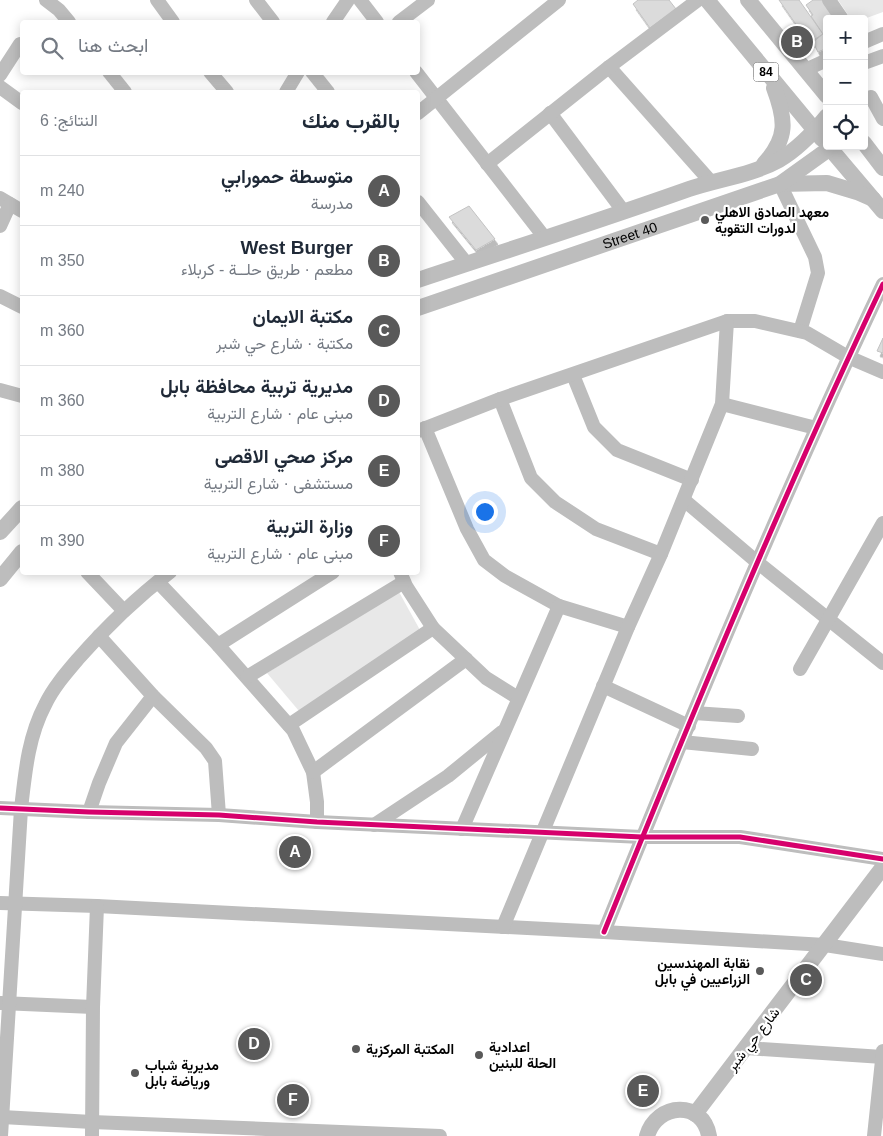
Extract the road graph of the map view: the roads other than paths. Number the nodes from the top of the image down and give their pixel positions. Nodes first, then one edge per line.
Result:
1 (46, 0) edge
2 (157, 0) edge
3 (256, 0) edge
4 (348, 0) edge
5 (360, 0) edge
6 (428, 0) edge
7 (559, 0) edge
8 (698, 0) edge
9 (707, 0) edge
10 (748, 0) edge
11 (828, 0) edge
12 (839, 15) edge
13 (67, 20) edge
14 (172, 20) edge
15 (271, 20) edge
16 (333, 20) edge
17 (375, 20) edge
18 (402, 20) edge
19 (883, 34) edge
20 (868, 40) edge
21 (20, 44) dead end
22 (883, 56) edge
23 (868, 62) edge
24 (817, 64) edge
25 (609, 67) junction
26 (0, 75) edge
27 (111, 75) edge
28 (213, 75) edge
29 (296, 75) edge
30 (314, 75) edge
31 (418, 75) edge
32 (770, 77) junction
33 (823, 80) edge
34 (0, 87) edge
35 (123, 90) edge
36 (225, 90) edge
37 (287, 90) edge
38 (326, 90) edge
39 (871, 97) dead end
40 (436, 98) junction
41 (20, 102) edge
42 (420, 111) edge
43 (550, 114) junction
44 (883, 119) edge
45 (823, 121) edge
46 (815, 131) junction
47 (823, 139) edge
48 (868, 148) edge
49 (825, 150) edge
50 (833, 150) edge
51 (487, 164) junction
52 (760, 168) junction
53 (883, 168) edge
54 (711, 182) junction
55 (780, 184) junction
56 (11, 204) edge
57 (420, 205) edge
58 (878, 205) edge
59 (624, 212) junction
60 (0, 226) edge
61 (545, 238) junction
62 (467, 264) junction
63 (420, 279) edge
64 (883, 284) edge
65 (0, 296) edge
66 (20, 305) edge
67 (420, 307) edge
68 (727, 321) junction
69 (800, 331) junction
70 (848, 357) junction
71 (883, 372) edge
72 (574, 375) junction
73 (2, 394) edge
74 (20, 396) edge
75 (500, 399) junction
76 (722, 404) junction
77 (816, 428) junction
78 (421, 429) edge
79 (692, 480) junction
80 (684, 500) junction
81 (20, 510) edge
82 (883, 523) edge
83 (0, 532) edge
84 (20, 554) edge
85 (661, 554) junction
86 (757, 562) junction
87 (90, 575) edge
88 (166, 575) edge
89 (328, 575) edge
90 (402, 577) edge
91 (0, 579) edge
92 (158, 582) junction
93 (559, 606) junction
94 (124, 612) junction
95 (828, 619) junction
96 (628, 627) junction
97 (433, 628) junction
98 (99, 636) junction
99 (218, 645) junction
100 (466, 659) junction
101 (883, 663) edge
102 (800, 669) dead end
103 (246, 678) junction
104 (604, 686) junction
105 (153, 696) junction
106 (518, 698) junction
107 (738, 716) dead end
108 (691, 719) junction
109 (289, 725) junction
110 (504, 730) junction
111 (682, 742) junction
112 (752, 750) dead end
113 (313, 772) junction
114 (0, 808) edge
115 (21, 809) junction
116 (89, 812) junction
117 (219, 815) junction
118 (317, 822) junction
119 (374, 825) junction
120 (462, 829) junction
121 (543, 832) junction
122 (642, 837) junction
123 (883, 859) edge
124 (883, 867) edge
125 (0, 903) edge
126 (15, 903) junction
127 (97, 906) junction
128 (502, 927) junction
129 (604, 932) junction
130 (825, 945) junction
131 (883, 954) edge
132 (4, 1004) edge
133 (93, 1007) junction
134 (746, 1048) junction
135 (883, 1051) edge
136 (883, 1057) edge
137 (695, 1114) junction
138 (2, 1117) junction
139 (92, 1129) edge
140 (191, 1131) edge
141 (646, 1133) edge
142 (710, 1135) edge
143 (1, 1136) edge
144 (440, 1136) edge
145 (874, 1136) edge

1 - 13 street
2 - 14 street
3 - 15 street
4 - 16 street
5 - 17 street
6 - 18 street
7 - 40 street
8 - 25 street
9 - 32 main road, 84
10 - 24 main road, 84
11 - 12 street
19 - 20 street
21 - 26 street
22 - 23 street
24 - 33 main road, 84
25 - 43 street
25 - 54 street
27 - 35 street
28 - 36 street
29 - 37 street
30 - 38 street
31 - 40 street
32 - 46 main road, 84
32 - 52 main road
34 - 41 street
39 - 44 street
40 - 42 street
40 - 51 street
43 - 51 street
43 - 59 street
45 - 46 main road, Street 40
46 - 47 main road, 84
46 - 52 main road, Street 40
48 - 53 main road
49 - 55 main road, Street 40
50 - 58 main road, 84
51 - 61 street
52 - 54 main road, Street 40
54 - 59 main road, Street 40
55 - 58 main road
55 - 67 main road, Street 40
55 - 69 street
56 - 60 street
57 - 62 street
59 - 61 main road, Street 40
61 - 62 main road, Street 40
62 - 63 main road, Street 40
64 - 70 street
65 - 66 street
68 - 69 street
68 - 72 street
68 - 76 street
69 - 70 street
70 - 71 street
70 - 77 street
72 - 75 street
72 - 79 street
73 - 74 street
75 - 78 street
75 - 85 street
76 - 77 street
76 - 79 street
77 - 86 street
78 - 93 street
79 - 80 street
80 - 85 street
80 - 86 street
81 - 83 main road
82 - 95 street
84 - 91 main road
85 - 96 street
86 - 95 street
86 - 108 street
87 - 94 street
88 - 92 street
89 - 99 street
90 - 97 street
90 - 103 street
92 - 94 street
92 - 99 street
93 - 96 street
93 - 106 street
94 - 98 street
95 - 101 street
95 - 102 street
96 - 104 street
97 - 100 street
97 - 109 street
98 - 105 street
98 - 115 street
99 - 103 street
100 - 106 street
100 - 113 street
103 - 109 street
104 - 108 street
104 - 121 street
105 - 116 street
105 - 117 street
106 - 110 street
107 - 108 street
108 - 111 street
109 - 113 street
110 - 119 street
110 - 120 street
111 - 112 street
111 - 122 street
113 - 118 street
114 - 115 street
115 - 116 street
115 - 126 street
116 - 117 street
117 - 118 street
118 - 119 street
119 - 120 street
120 - 121 street
121 - 122 street
121 - 128 street
122 - 123 street
122 - 129 street
124 - 130 main road, شارع حي شبر
125 - 126 street
126 - 127 street
126 - 132 street
127 - 128 street
127 - 133 street
128 - 129 street
129 - 130 street
130 - 131 street
130 - 134 main road, شارع حي شبر
132 - 133 street
132 - 138 street
133 - 139 street
134 - 136 street
134 - 137 main road, شارع حي شبر
135 - 136 street
136 - 145 street
137 - 141 main road
137 - 142 main road
138 - 139 street
138 - 143 street
139 - 140 street
140 - 144 street

